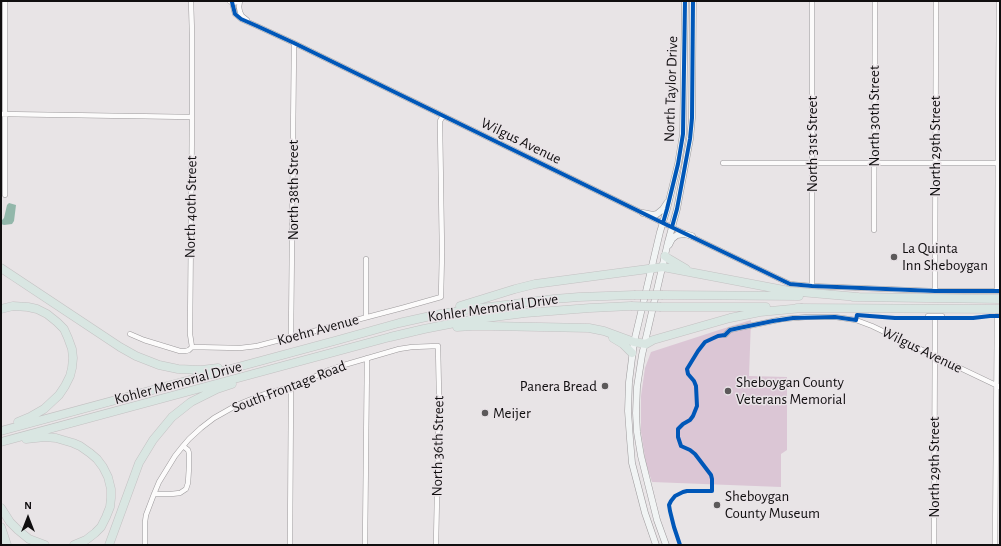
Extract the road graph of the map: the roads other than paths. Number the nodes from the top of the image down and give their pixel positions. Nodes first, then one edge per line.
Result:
1 (5, 1) edge
2 (191, 1) edge
3 (231, 1) edge
4 (239, 1) edge
5 (685, 1) edge
6 (693, 1) edge
7 (812, 1) edge
8 (875, 1) edge
9 (936, 1) edge
10 (999, 1) edge
11 (248, 22) junction
12 (294, 43) junction
13 (3, 114) edge
14 (443, 116) junction
15 (192, 117) junction
16 (723, 163) dead end
17 (812, 163) junction
18 (874, 163) junction
19 (935, 163) junction
20 (999, 163) edge
21 (5, 195) dead end
22 (670, 196) junction
23 (643, 213) junction
24 (663, 223) junction
25 (672, 227) junction
26 (874, 230) dead end
27 (692, 236) junction
28 (666, 253) junction
29 (366, 259) dead end
30 (663, 267) junction
31 (1, 268) edge
32 (652, 269) junction
33 (692, 272) junction
34 (812, 286) junction
35 (935, 291) junction
36 (999, 294) edge
37 (858, 298) junction
38 (802, 308) junction
39 (1, 310) edge
40 (999, 314) edge
41 (435, 315) junction
42 (928, 316) dead end
43 (935, 316) junction
44 (942, 316) dead end
45 (990, 316) dead end
46 (366, 317) junction
47 (550, 327) junction
48 (130, 334) dead end
49 (399, 335) junction
50 (725, 335) dead end
51 (291, 337) junction
52 (634, 342) junction
53 (646, 344) junction
54 (438, 346) joint
55 (192, 347) junction
56 (632, 353) junction
57 (935, 356) junction
58 (276, 357) junction
59 (367, 358) junction
60 (299, 361) junction
61 (291, 387) junction
62 (998, 387) edge
63 (1, 430) edge
64 (1, 442) edge
65 (183, 446) junction
66 (154, 494) junction
67 (1, 508) edge
68 (1, 527) edge
69 (7, 545) edge
70 (45, 545) edge
71 (74, 545) edge
72 (109, 545) edge
73 (144, 545) edge
74 (290, 545) edge
75 (365, 545) edge
76 (436, 545) edge
77 (656, 545) edge
78 (666, 545) edge
79 (934, 545) edge
80 (995, 545) edge

1 - 13 street
2 - 15 street, North 40th Street
3 - 4 street
3 - 11 street, Wilgus Avenue
4 - 11 street
5 - 22 main road, North Taylor Drive
6 - 25 main road, North Taylor Drive
7 - 17 street, North 31st Street
8 - 18 street, North 30th Street
9 - 19 street, North 29th Street
10 - 20 street
11 - 12 street, Wilgus Avenue
12 - 14 street, Wilgus Avenue
12 - 51 street, North 38th Street
13 - 15 street
13 - 21 street
14 - 23 street, Wilgus Avenue
14 - 46 street, Koehn Avenue
15 - 55 street, North 40th Street
16 - 17 street
17 - 18 street
17 - 34 street, North 31st Street
18 - 19 street
18 - 26 street, North 30th Street
19 - 20 street
19 - 35 street, North 29th Street
20 - 36 street
22 - 23 main road
22 - 24 main road, North Taylor Drive
23 - 24 street, Wilgus Avenue
24 - 25 street, Wilgus Avenue
24 - 32 main road, North Taylor Drive
25 - 27 street, Wilgus Avenue
25 - 28 main road, North Taylor Drive
27 - 28 main road
27 - 34 street, Wilgus Avenue
28 - 30 main road, North Taylor Drive
28 - 33 highway
29 - 46 street
30 - 32 highway
30 - 33 highway
30 - 53 main road, North Taylor Drive
31 - 58 highway
32 - 41 highway
32 - 52 main road, North Taylor Drive
33 - 37 highway
34 - 35 street, Wilgus Avenue
35 - 36 street, Wilgus Avenue
36 - 37 highway, Kohler Memorial Drive
37 - 41 highway, Kohler Memorial Drive, bridge
38 - 40 highway, Kohler Memorial Drive
38 - 49 highway, Kohler Memorial Drive, bridge
38 - 53 highway
39 - 63 highway
40 - 45 street
40 - 62 street
41 - 58 highway, Kohler Memorial Drive
42 - 43 street
43 - 44 street
43 - 57 street, North 29th Street
46 - 51 street, Koehn Avenue
47 - 49 highway
47 - 52 highway
47 - 56 highway
48 - 55 street
49 - 60 highway, Kohler Memorial Drive
50 - 57 street, Wilgus Avenue
51 - 55 street, Koehn Avenue
52 - 53 highway
52 - 56 main road, North Taylor Drive
53 - 78 main road, North Taylor Drive
54 - 59 street, South Frontage Road
54 - 76 street, North 36th Street
56 - 77 main road, North Taylor Drive
57 - 62 street, Wilgus Avenue
57 - 79 street, North 29th Street
58 - 63 highway, Kohler Memorial Drive
59 - 61 street, South Frontage Road
59 - 75 street
60 - 64 highway, Kohler Memorial Drive
60 - 72 highway
61 - 65 street, South Frontage Road
61 - 74 street
62 - 80 street
64 - 71 highway
65 - 66 street, South Frontage Road
65 - 66 street
66 - 73 street
67 - 70 highway
68 - 69 highway

